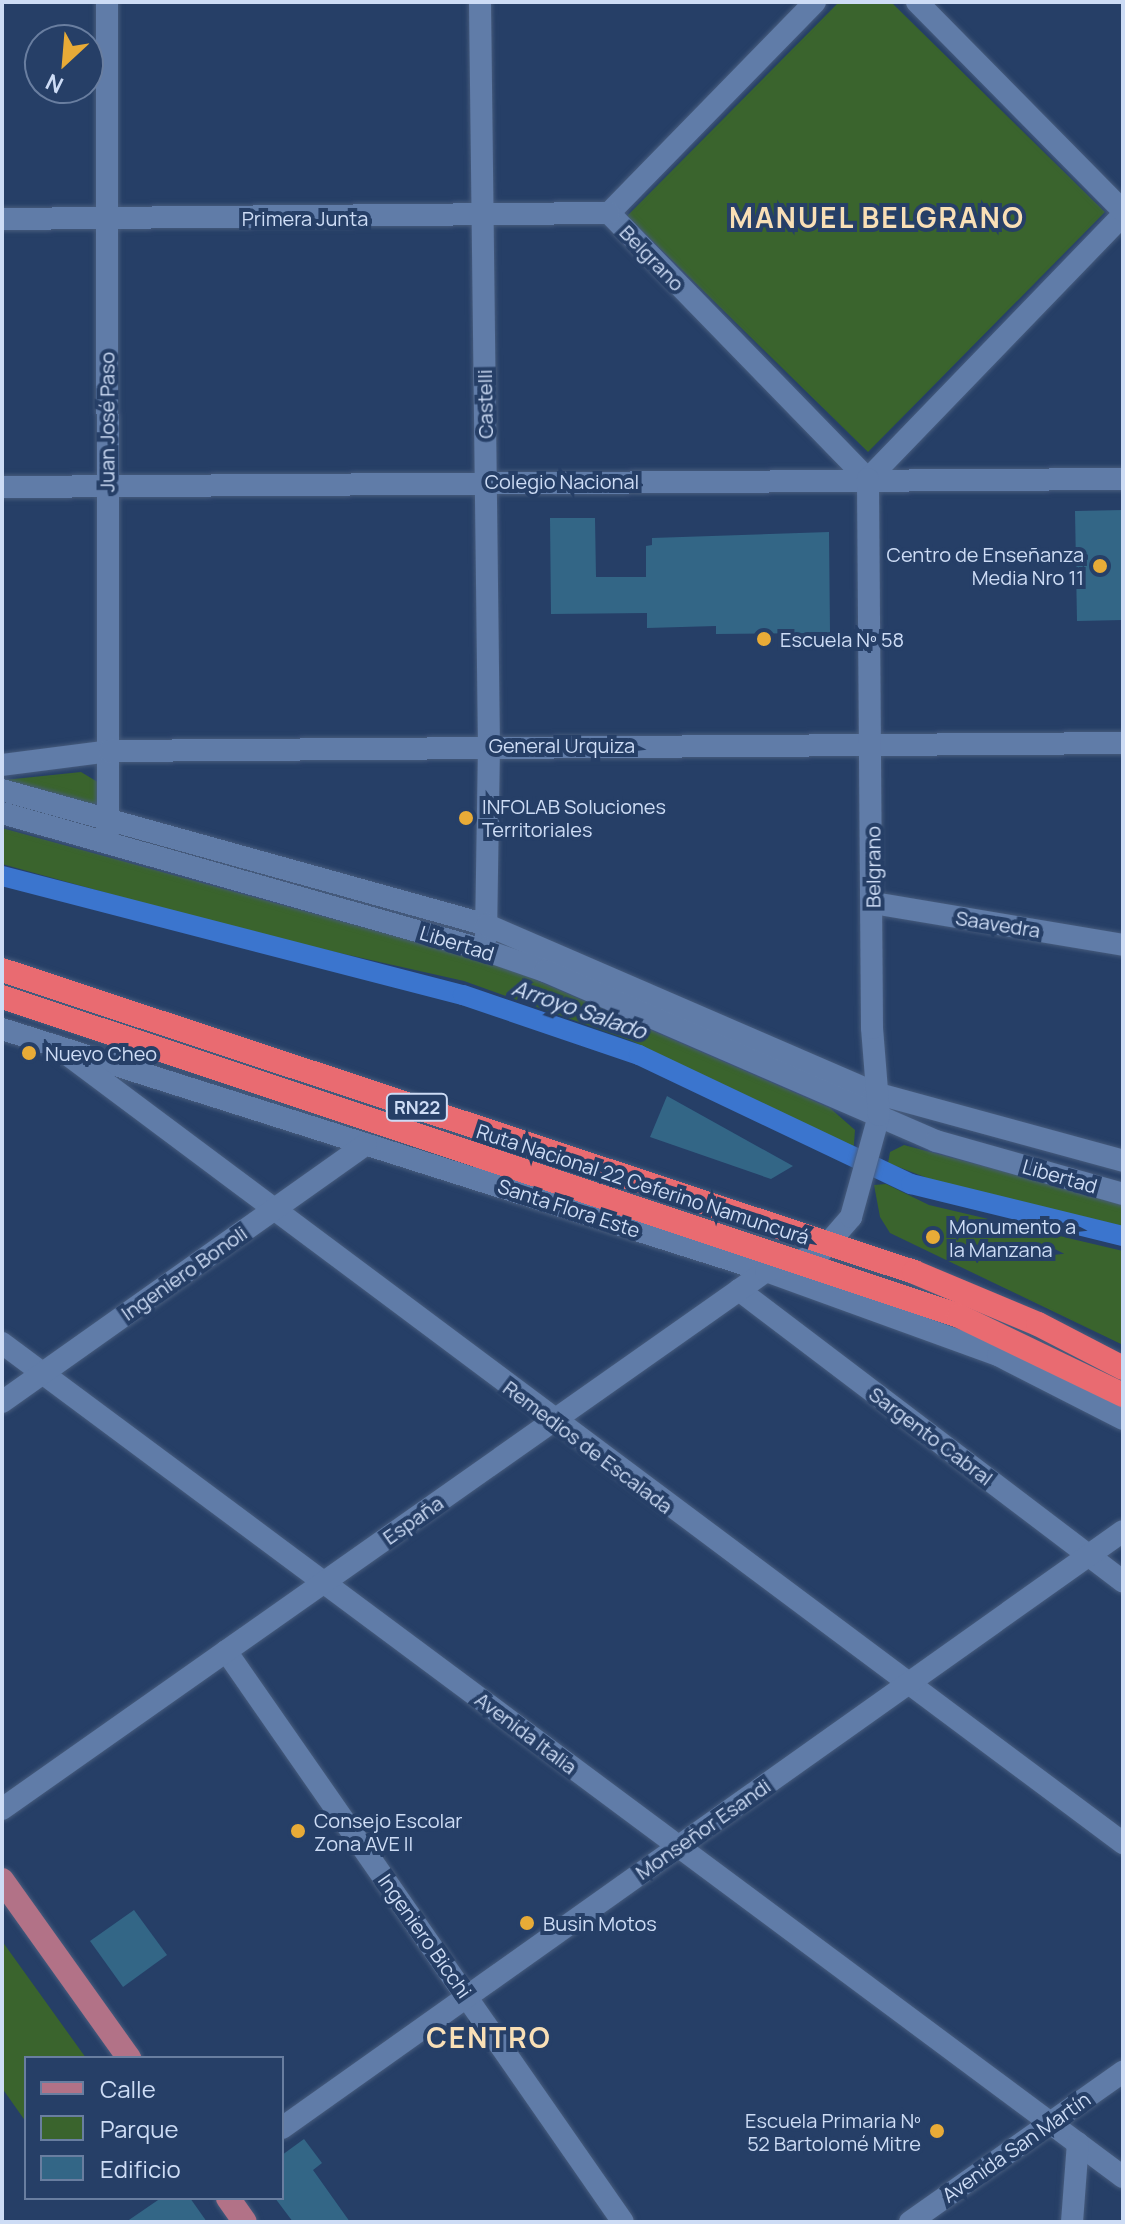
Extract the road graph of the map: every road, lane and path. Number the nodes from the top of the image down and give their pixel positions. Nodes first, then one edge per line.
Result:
1 (107, 2) edge
2 (480, 2) edge
3 (815, 2) edge
4 (917, 2) edge
5 (609, 213) junction
6 (1123, 213) edge
7 (483, 217) junction
8 (108, 218) junction
9 (2, 219) edge
10 (868, 479) junction
11 (1123, 479) edge
12 (486, 482) junction
13 (107, 486) junction
14 (2, 487) edge
15 (873, 742) junction
16 (1123, 743) edge
17 (489, 745) junction
18 (110, 751) junction
19 (2, 765) edge
20 (2, 790) edge
21 (2, 813) edge
22 (108, 832) junction
23 (873, 903) junction
24 (487, 925) junction
25 (1123, 945) edge
26 (484, 950) junction
27 (2, 970) edge
28 (2, 997) edge
29 (2, 1029) edge
30 (56, 1046) junction
31 (877, 1104) junction
32 (366, 1144) junction
33 (1123, 1161) edge
34 (1123, 1194) edge
35 (272, 1211) junction
36 (832, 1244) junction
37 (796, 1261) junction
38 (766, 1271) junction
39 (739, 1290) junction
40 (2, 1343) edge
41 (1123, 1368) edge
42 (43, 1373) junction
43 (1123, 1395) edge
44 (2, 1402) edge
45 (1123, 1419) edge
46 (553, 1421) junction
47 (1123, 1531) edge
48 (1088, 1555) junction
49 (1123, 1582) edge
50 (324, 1583) junction
51 (226, 1651) junction
52 (908, 1683) junction
53 (2, 1809) edge
54 (1123, 1843) edge
55 (679, 1847) junction
56 (2, 1880) edge
57 (467, 1996) junction
58 (128, 2056) edge
59 (1123, 2072) edge
60 (1051, 2123) junction
61 (284, 2127) edge
62 (1078, 2143) junction
63 (1123, 2177) edge
64 (229, 2200) edge
65 (245, 2222) edge
66 (623, 2222) edge
67 (910, 2222) edge
68 (1072, 2222) edge

1 - 8 street, Juan José Paso
2 - 7 street, Castelli
3 - 5 street, Belgrano
4 - 6 street
5 - 7 street, Primera Junta
5 - 10 street, Belgrano
6 - 10 street
7 - 8 street, Primera Junta
7 - 12 street, Castelli
8 - 9 street, Primera Junta
8 - 13 street, Juan José Paso
10 - 11 street, Colegio Nacional
10 - 12 street, Colegio Nacional
10 - 15 street, Belgrano
12 - 13 street, Colegio Nacional
12 - 17 street, Castelli
13 - 14 street, Colegio Nacional
13 - 18 street, Juan José Paso
15 - 16 street, General Urquiza
15 - 17 street, General Urquiza
15 - 23 street, Belgrano
17 - 18 street, General Urquiza
17 - 24 street, Castelli
18 - 19 street, General Urquiza
18 - 22 street, Juan José Paso
20 - 22 street, Libertad
21 - 22 street, Libertad
22 - 24 street, Libertad
22 - 26 street, Libertad
23 - 25 street, Saavedra
23 - 31 street, Belgrano
24 - 26 street, Castelli
24 - 31 street, Libertad
26 - 31 street, Libertad
27 - 36 highway, Ruta Nacional 22 Ceferino Namuncurá / RN22
28 - 37 highway, Ruta Nacional 22 Ceferino Namuncurá / RN22
29 - 30 street, Santa Flora Este
30 - 32 street, Santa Flora Este
30 - 35 street, Remedios de Escalada
31 - 33 street, Libertad
31 - 34 street, Libertad
31 - 36 street, Belgrano
32 - 35 street, Ingeniero Bonoli
32 - 38 street, Santa Flora Este
35 - 42 street, Ingeniero Bonoli
35 - 46 street, Remedios de Escalada
36 - 37 street, España
36 - 41 highway, Ruta Nacional 22 Ceferino Namuncurá / RN22
37 - 38 street, España
37 - 43 highway, Ruta Nacional 22 Ceferino Namuncurá / RN22
38 - 39 street, España
38 - 45 street, Santa Flora Este
39 - 46 street, España
39 - 48 street, Sargento Cabral
40 - 42 street, Avenida Italia
42 - 44 street, Ingeniero Bonoli
42 - 50 street, Avenida Italia
46 - 50 street, España
46 - 52 street, Remedios de Escalada
47 - 48 street, Monseñor Esandi
48 - 49 street, Sargento Cabral
48 - 52 street, Monseñor Esandi
50 - 51 street, España
50 - 55 street, Avenida Italia
51 - 53 street, España
51 - 57 street, Ingeniero Bicchi
52 - 54 street, Remedios de Escalada
52 - 55 street, Monseñor Esandi
55 - 57 street, Monseñor Esandi
55 - 60 street, Avenida Italia
56 - 58 main road
57 - 61 street, Monseñor Esandi
57 - 66 street, Ingeniero Bicchi
59 - 60 street, Avenida San Martín
60 - 62 street, Avenida Italia
60 - 67 street, Avenida San Martín
62 - 63 street, Avenida Italia
62 - 68 street
64 - 65 main road

